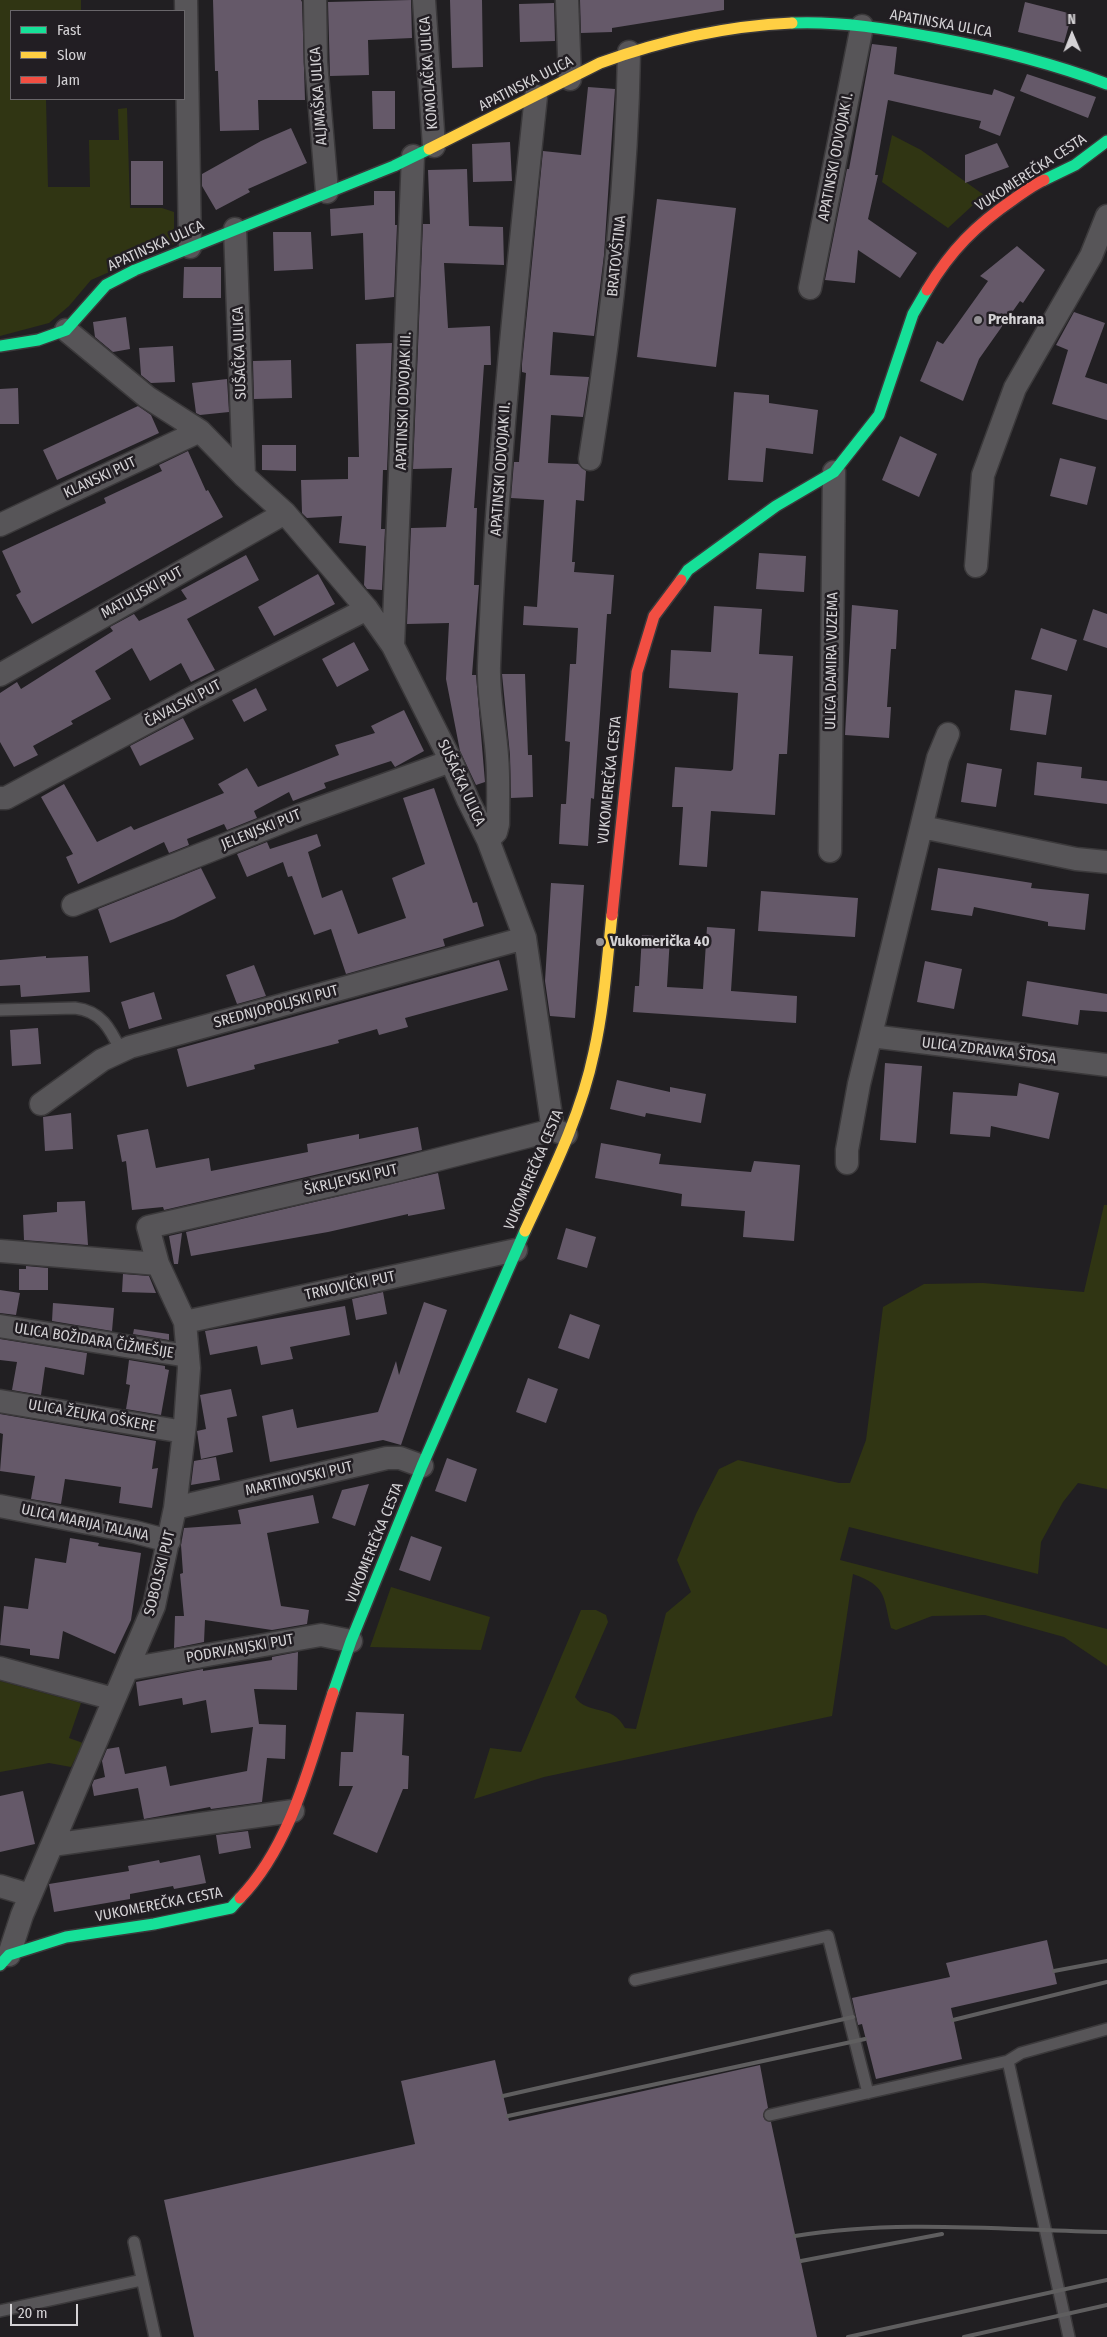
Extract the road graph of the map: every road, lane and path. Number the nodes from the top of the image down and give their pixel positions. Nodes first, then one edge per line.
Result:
1 (186, 0) edge
2 (314, 0) edge
3 (424, 0) edge
4 (567, 0) edge
5 (862, 26) junction
6 (629, 52) junction
7 (570, 78) junction
8 (1107, 84) edge
9 (536, 96) junction
10 (1107, 141) edge
11 (434, 146) junction
12 (413, 156) junction
13 (326, 192) junction
14 (1107, 216) edge
15 (235, 229) junction
16 (190, 247) junction
17 (1099, 259) edge
18 (810, 288) dead end
19 (66, 330) junction
20 (0, 346) edge
21 (200, 431) junction
22 (590, 459) dead end
23 (834, 472) junction
24 (244, 476) junction
25 (284, 513) junction
26 (0, 525) edge
27 (976, 566) dead end
28 (367, 609) junction
29 (393, 646) junction
30 (0, 675) edge
31 (948, 734) dead end
32 (451, 761) junction
33 (0, 798) edge
34 (922, 827) junction
35 (488, 840) junction
36 (830, 851) dead end
37 (1107, 862) edge
38 (73, 905) dead end
39 (525, 938) junction
40 (0, 1010) edge
41 (871, 1036) junction
42 (121, 1051) junction
43 (1107, 1065) edge
44 (40, 1104) dead end
45 (561, 1132) junction
46 (847, 1163) dead end
47 (148, 1227) joint
48 (516, 1250) junction
49 (0, 1251) edge
50 (158, 1264) junction
51 (185, 1322) junction
52 (0, 1326) edge
53 (188, 1356) junction
54 (0, 1401) edge
55 (184, 1432) junction
56 (422, 1466) junction
57 (0, 1506) edge
58 (175, 1508) junction
59 (169, 1541) junction
60 (351, 1641) junction
61 (0, 1668) edge
62 (128, 1669) junction
63 (114, 1699) junction
64 (293, 1811) junction
65 (52, 1845) junction
66 (0, 1886) edge
67 (30, 1895) junction
68 (5, 1960) edge
69 (635, 1980) dead end
70 (1107, 2029) edge
71 (1008, 2061) junction
72 (868, 2093) junction
73 (770, 2115) dead end
74 (134, 2242) dead end
75 (142, 2280) junction
76 (0, 2311) edge
77 (155, 2337) edge
78 (1069, 2337) edge

1 - 16 street
2 - 13 street, ALJMAŠKA ULICA
3 - 11 street, KOMOLAČKA ULICA
4 - 7 street
5 - 6 street, APATINSKA ULICA
5 - 8 street, APATINSKA ULICA
5 - 18 street, APATINSKI ODVOJAK I.
6 - 7 street, APATINSKA ULICA
6 - 22 street, BRATOVŠTINA
7 - 9 street, APATINSKA ULICA
9 - 11 street, APATINSKA ULICA
9 - 35 street, APATINSKI ODVOJAK II.
10 - 23 street, VUKOMEREČKA CESTA
11 - 12 street, APATINSKA ULICA
12 - 13 street, APATINSKA ULICA
12 - 29 street, APATINSKI ODVOJAK III.
13 - 15 street, APATINSKA ULICA
14 - 17 street
15 - 16 street, APATINSKA ULICA
15 - 24 street, SUŠAČKA ULICA
16 - 19 street, APATINSKA ULICA
17 - 27 street
19 - 20 street
19 - 21 street, SUŠAČKA ULICA
21 - 24 street, SUŠAČKA ULICA
21 - 26 street, KLANSKI PUT
23 - 36 street, ULICA DAMIRA VUZEMA
23 - 45 street, VUKOMEREČKA CESTA
24 - 25 street, SUŠAČKA ULICA
25 - 28 street, SUŠAČKA ULICA
25 - 30 street, MATULJSKI PUT
28 - 29 street, SUŠAČKA ULICA
28 - 33 street, ČAVALSKI PUT
29 - 32 street, SUŠAČKA ULICA
31 - 34 street
32 - 35 street, SUŠAČKA ULICA
32 - 38 street, JELENJSKI PUT
34 - 37 street
34 - 41 street
35 - 39 street, SUŠAČKA ULICA
39 - 42 street, SREDNJOPOLJSKI PUT
39 - 45 street, SUŠAČKA ULICA
40 - 42 lane
41 - 43 street, ULICA ZDRAVKA ŠTOSA
41 - 46 street
42 - 44 street, SREDNJOPOLJSKI PUT
45 - 47 street, ŠKRLJEVSKI PUT
45 - 48 street, VUKOMEREČKA CESTA
47 - 50 street, SOBOLSKI PUT
48 - 51 street, TRNOVIČKI PUT
48 - 56 street, VUKOMEREČKA CESTA
49 - 50 street
50 - 51 street, SOBOLSKI PUT
51 - 53 street, SOBOLSKI PUT
52 - 53 street, ULICA BOŽIDARA ČIŽMEŠIJE
53 - 55 street, SOBOLSKI PUT
54 - 55 street, ULICA ŽELJKA OŠKERE
55 - 58 street, SOBOLSKI PUT
56 - 58 street, MARTINOVSKI PUT
56 - 60 street, VUKOMEREČKA CESTA
57 - 59 street, ULICA MARIJA TALANA
58 - 59 street, SOBOLSKI PUT
59 - 62 street, SOBOLSKI PUT
60 - 62 street, PODRVANJSKI PUT
60 - 64 street, VUKOMEREČKA CESTA
61 - 63 street
62 - 63 street, SOBOLSKI PUT
63 - 65 street, SOBOLSKI PUT
64 - 65 street
64 - 68 street, VUKOMEREČKA CESTA
65 - 67 street, SOBOLSKI PUT
66 - 67 street
67 - 68 street, SOBOLSKI PUT
69 - 72 lane
70 - 71 lane
71 - 72 lane
71 - 78 lane
72 - 73 lane
74 - 75 lane
75 - 76 lane
75 - 77 lane

